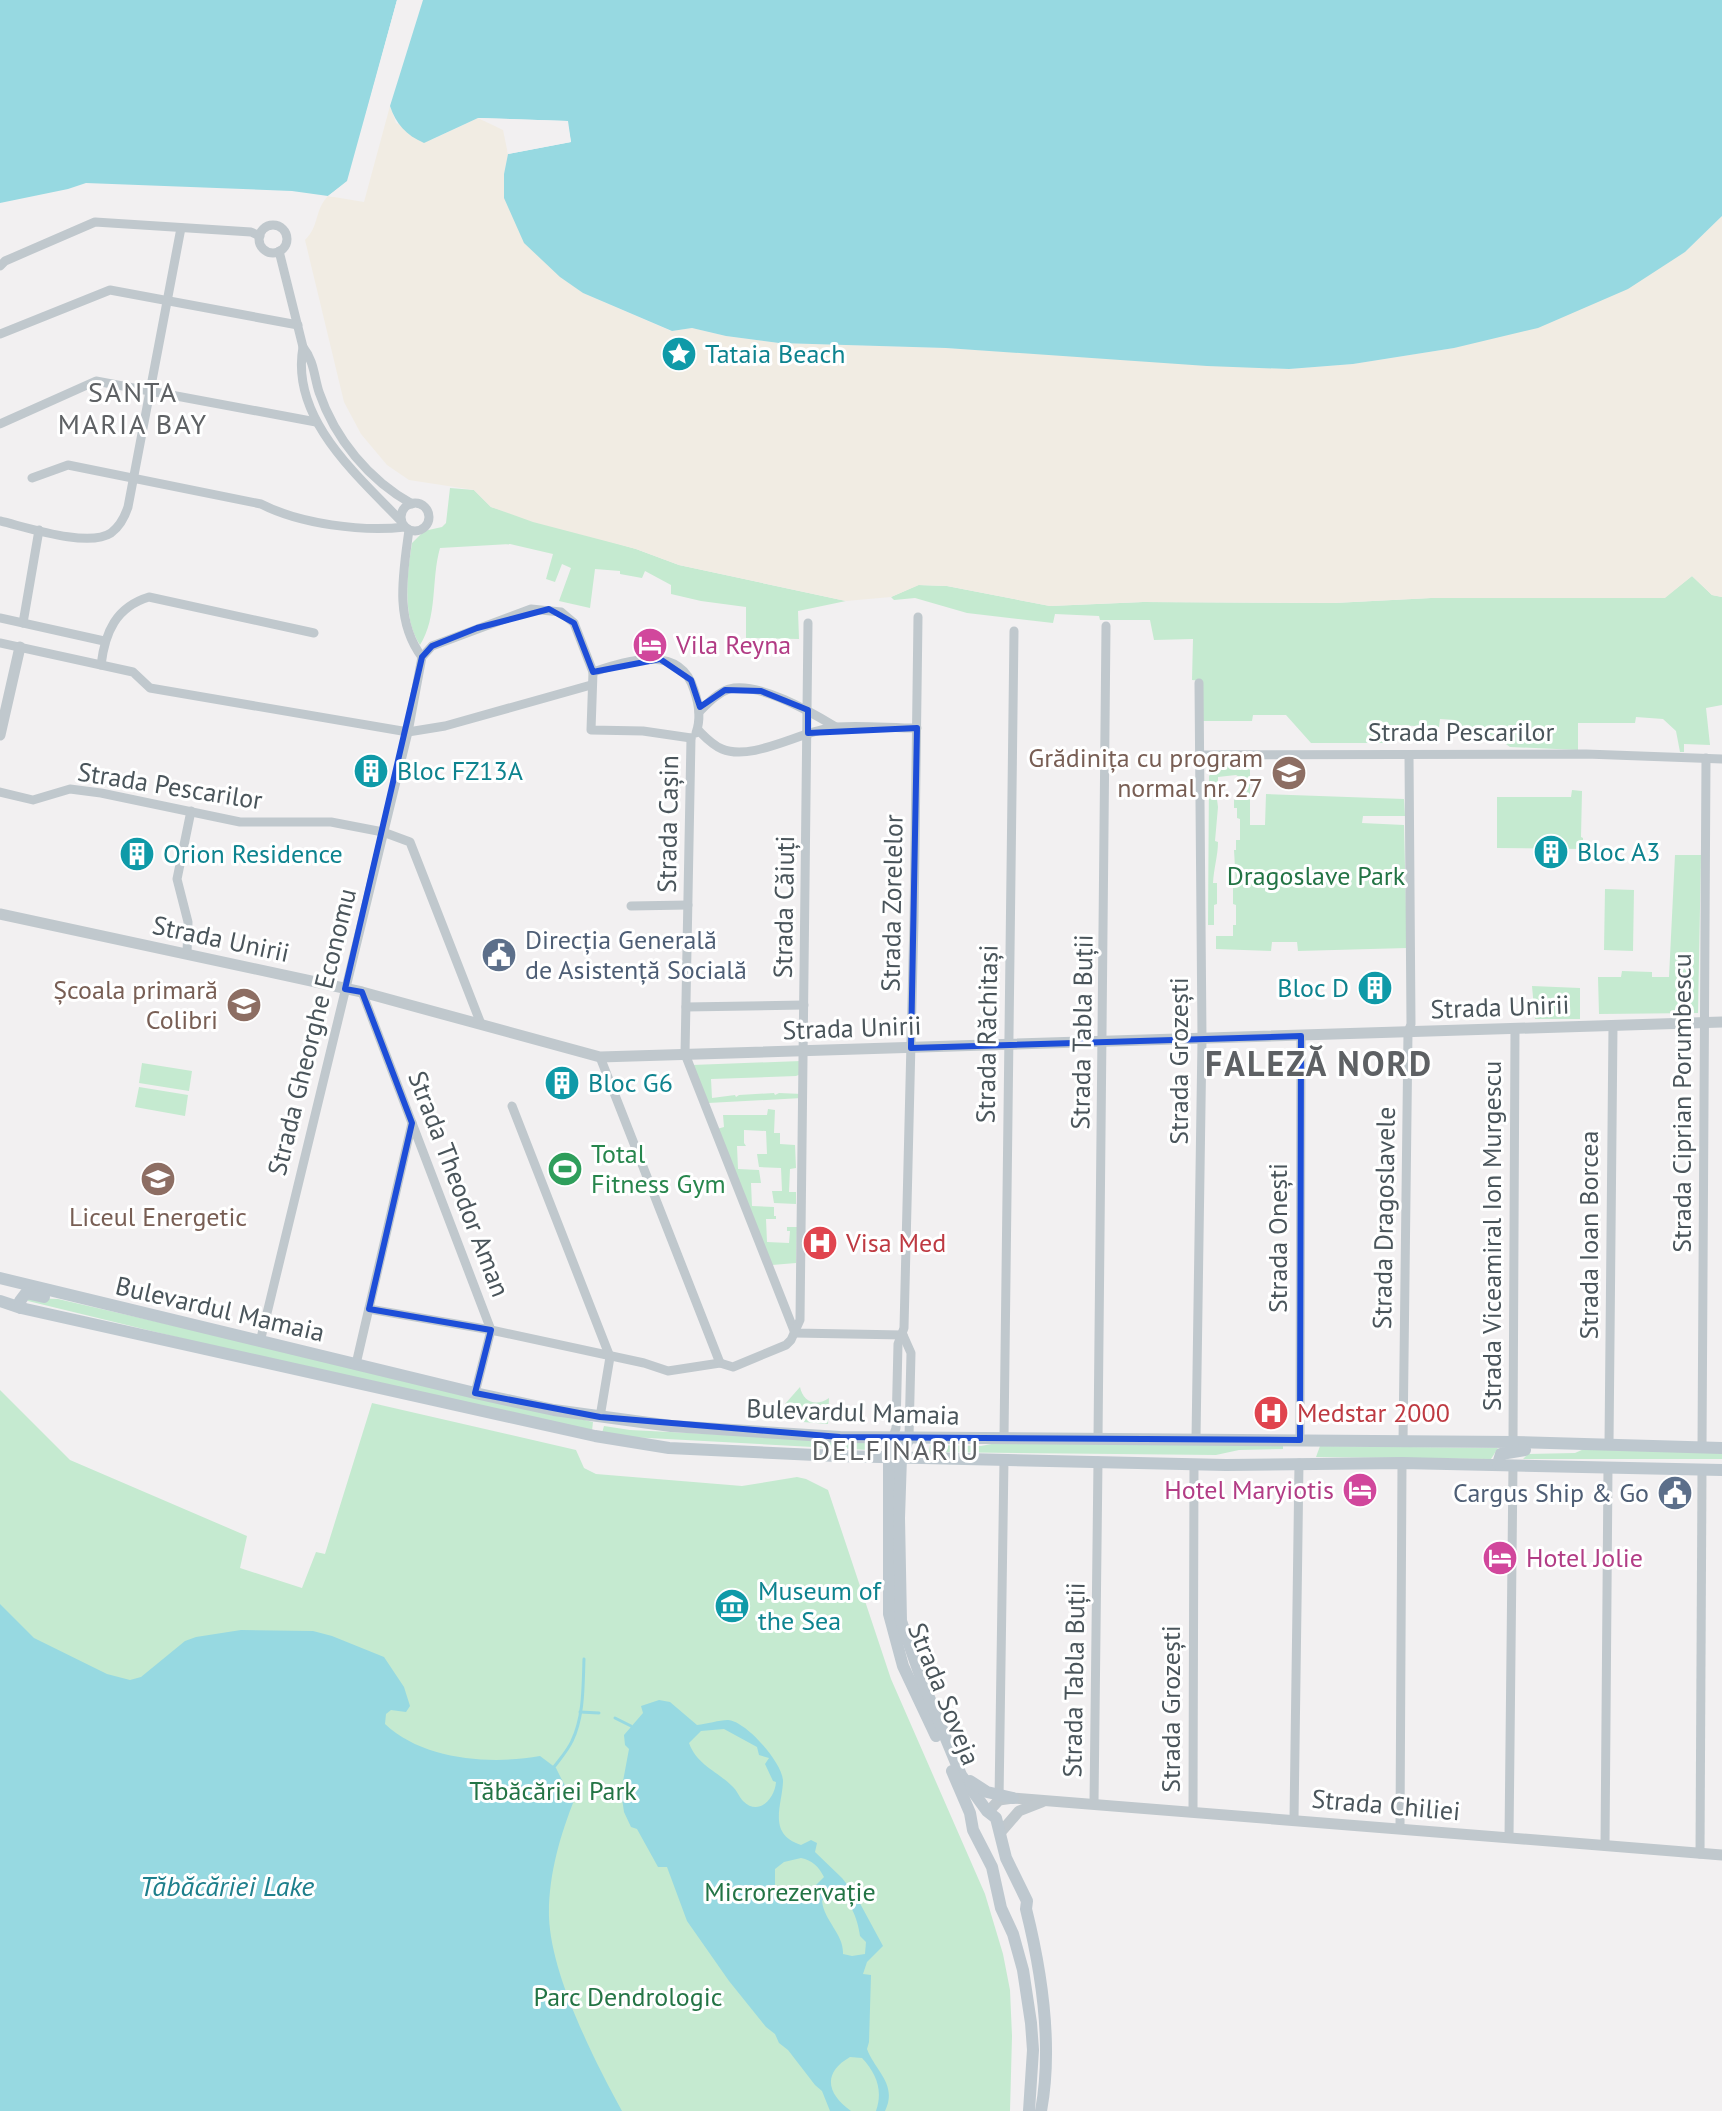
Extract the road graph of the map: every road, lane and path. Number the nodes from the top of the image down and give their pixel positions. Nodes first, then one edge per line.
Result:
1 (181, 228) junction
2 (260, 236) junction
3 (279, 251) junction
4 (0, 266) edge
5 (167, 301) junction
6 (298, 325) junction
7 (0, 334) edge
8 (303, 347) junction
9 (150, 391) junction
10 (316, 422) junction
11 (0, 424) edge
12 (32, 478) dead end
13 (134, 478) junction
14 (412, 504) junction
15 (0, 521) edge
16 (405, 526) junction
17 (39, 530) junction
18 (918, 617) dead end
19 (0, 618) edge
20 (23, 623) junction
21 (808, 623) dead end
22 (1106, 626) dead end
23 (1014, 631) dead end
24 (314, 633) dead end
25 (104, 641) junction
26 (0, 643) edge
27 (20, 647) junction
28 (422, 657) junction
29 (101, 665) junction
30 (593, 672) junction
31 (1199, 683) dead end
32 (591, 685) junction
33 (808, 710) junction
34 (699, 712) junction
35 (836, 727) junction
36 (917, 728) junction
37 (408, 732) junction
38 (808, 733) junction
39 (695, 734) junction
40 (0, 735) edge
41 (1200, 755) junction
42 (1409, 755) junction
43 (1706, 758) junction
44 (1722, 759) edge
45 (0, 792) edge
46 (191, 811) junction
47 (383, 832) junction
48 (688, 905) junction
49 (631, 906) dead end
50 (0, 914) edge
51 (187, 954) junction
52 (345, 989) junction
53 (362, 992) junction
54 (804, 1005) junction
55 (686, 1007) junction
56 (1722, 1022) edge
57 (1705, 1023) junction
58 (481, 1024) junction
59 (1613, 1026) junction
60 (1515, 1029) junction
61 (1408, 1032) junction
62 (1301, 1036) junction
63 (1202, 1039) junction
64 (1104, 1042) junction
65 (1009, 1045) junction
66 (911, 1048) junction
67 (804, 1051) junction
68 (685, 1054) junction
69 (600, 1057) junction
70 (512, 1106) dead end
71 (412, 1123) junction
72 (0, 1278) edge
73 (67, 1295) junction
74 (0, 1301) edge
75 (21, 1308) junction
76 (369, 1309) junction
77 (491, 1330) junction
78 (795, 1333) junction
79 (903, 1335) junction
80 (260, 1342) junction
81 (610, 1357) junction
82 (720, 1363) junction
83 (356, 1364) junction
84 (475, 1393) junction
85 (600, 1417) junction
86 (893, 1437) junction
87 (909, 1437) junction
88 (1004, 1437) junction
89 (1098, 1438) junction
90 (1196, 1439) junction
91 (1300, 1440) junction
92 (1313, 1441) junction
93 (1403, 1442) junction
94 (1513, 1442) junction
95 (1583, 1444) junction
96 (1609, 1444) junction
97 (1702, 1447) junction
98 (1722, 1448) edge
99 (895, 1457) junction
100 (1004, 1459) junction
101 (1098, 1461) junction
102 (1299, 1463) junction
103 (1402, 1463) junction
104 (1194, 1464) junction
105 (1498, 1464) junction
106 (1226, 1465) junction
107 (1513, 1465) junction
108 (1608, 1467) junction
109 (1722, 1467) edge
110 (1702, 1470) junction
111 (961, 1775) junction
112 (999, 1797) junction
113 (1013, 1798) joint
114 (1047, 1801) junction
115 (1094, 1803) junction
116 (988, 1811) junction
117 (1193, 1811) junction
118 (1294, 1819) junction
119 (972, 1821) junction
120 (1400, 1828) junction
121 (1000, 1833) junction
122 (1509, 1838) junction
123 (1605, 1846) junction
124 (1700, 1854) junction
125 (1722, 1855) edge
126 (1026, 1909) junction
127 (1004, 1912) junction
128 (1029, 2111) edge
129 (1041, 2111) edge

1 - 2 street
1 - 4 street
1 - 5 street
2 - 3 street
2 - 3 street
3 - 6 street
5 - 6 street
5 - 7 street
5 - 9 street
6 - 8 street
8 - 10 street
8 - 14 street
9 - 10 street
9 - 11 street
9 - 13 street
10 - 16 street
12 - 13 street
13 - 16 street
13 - 17 street
14 - 16 street
14 - 16 street
15 - 17 street
16 - 28 street
17 - 20 street
18 - 36 street, Strada Zorelelor
19 - 20 street
20 - 25 street
21 - 33 street, Strada Căiuți
22 - 64 street, Strada Tabla Buții
23 - 65 street, Strada Răchitași
24 - 25 street
25 - 29 street
26 - 27 street
27 - 29 street
27 - 40 street
28 - 30 street
28 - 37 street
29 - 37 street
30 - 32 street
30 - 34 street
31 - 41 street, Strada Grozești
32 - 37 street
32 - 39 street
33 - 34 street
33 - 35 street
33 - 38 street, Strada Căiuți
34 - 39 street, Strada Cașin
35 - 36 street
35 - 38 street
36 - 66 street, Strada Zorelelor
37 - 47 street, Strada Gheorghe Economu
38 - 39 street
38 - 54 street, Strada Căiuți
39 - 48 street, Strada Cașin
41 - 42 street, Strada Pescarilor
41 - 63 street, Strada Grozești
42 - 43 street, Strada Pescarilor
42 - 61 street, Strada Dragoslavele
43 - 44 street, Strada Pescarilor
43 - 57 street, Strada Ciprian Porumbescu
45 - 46 street, Strada Pescarilor
46 - 47 street, Strada Pescarilor
46 - 51 street
47 - 52 street, Strada Gheorghe Economu
47 - 58 street
48 - 49 street
48 - 55 street, Strada Cașin
50 - 51 street, Strada Unirii
51 - 52 street, Strada Unirii
52 - 53 street, Strada Unirii
52 - 80 street, Strada Gheorghe Economu
53 - 58 street, Strada Unirii
53 - 71 street, Strada Theodor Aman
54 - 55 street
54 - 67 street, Strada Căiuți
55 - 68 street, Strada Cașin
56 - 57 street, Strada Unirii
57 - 59 street, Strada Unirii
57 - 97 street, Strada Ciprian Porumbescu
58 - 69 street, Strada Unirii
59 - 60 street, Strada Unirii
59 - 96 street, Strada Ioan Borcea
60 - 61 street, Strada Unirii
60 - 94 street, Strada Viceamiral Ion Murgescu
61 - 62 street, Strada Unirii
61 - 93 street, Strada Dragoslavele
62 - 63 street, Strada Unirii
62 - 91 street, Strada Onești
63 - 64 street, Strada Unirii
63 - 90 street, Strada Grozești
64 - 65 street, Strada Unirii
64 - 89 street, Strada Tabla Buții
65 - 66 street, Strada Unirii
65 - 88 street, Strada Răchitași
66 - 67 street, Strada Unirii
66 - 79 street, Strada Zorelelor
67 - 68 street, Strada Unirii
67 - 78 street, Strada Căiuți
68 - 69 street, Strada Unirii
68 - 78 street
69 - 82 street
70 - 81 street
71 - 76 street
71 - 77 street, Strada Theodor Aman
72 - 73 main road, Bulevardul Mamaia
73 - 75 main road
73 - 80 main road, Bulevardul Mamaia
74 - 75 main road, Bulevardul Mamaia
75 - 99 main road, Bulevardul Mamaia
76 - 77 street
76 - 83 street
77 - 81 street
77 - 84 street, Strada Theodor Aman
78 - 79 street
78 - 82 street
79 - 86 street, Strada Zorelelor
79 - 87 street, Strada Zorelelor
80 - 83 main road, Bulevardul Mamaia
81 - 82 street
81 - 85 street
83 - 84 main road, Bulevardul Mamaia
84 - 85 main road, Bulevardul Mamaia
85 - 86 main road, Bulevardul Mamaia
86 - 87 main road, Bulevardul Mamaia
86 - 99 main road, Strada Soveja
87 - 88 main road, Bulevardul Mamaia
87 - 99 main road, Strada Soveja
88 - 89 main road, Bulevardul Mamaia
89 - 90 main road, Bulevardul Mamaia
90 - 91 main road, Bulevardul Mamaia
91 - 92 main road, Bulevardul Mamaia
92 - 93 main road, Bulevardul Mamaia
92 - 106 main road
93 - 94 main road, Bulevardul Mamaia
94 - 95 main road, Bulevardul Mamaia
95 - 96 main road, Bulevardul Mamaia
95 - 105 main road
96 - 97 main road, Bulevardul Mamaia
97 - 98 main road, Bulevardul Mamaia
99 - 100 main road, Bulevardul Mamaia
99 - 111 main road, Strada Soveja
99 - 119 main road, Strada Soveja
100 - 101 main road, Bulevardul Mamaia
100 - 112 street
101 - 104 main road, Bulevardul Mamaia
101 - 115 street, Strada Tabla Buții
102 - 103 main road, Bulevardul Mamaia
102 - 106 main road, Bulevardul Mamaia
102 - 118 street
103 - 105 main road, Bulevardul Mamaia
103 - 120 street
104 - 106 main road, Bulevardul Mamaia
104 - 117 street, Strada Grozești
105 - 107 main road, Bulevardul Mamaia
107 - 108 main road, Bulevardul Mamaia
107 - 122 street
108 - 110 main road, Bulevardul Mamaia
108 - 123 street
109 - 110 main road, Bulevardul Mamaia
110 - 124 street
111 - 112 main road
111 - 116 main road, Strada Soveja
112 - 113 main road
112 - 116 street
113 - 114 street, Strada Chiliei
114 - 115 street, Strada Chiliei
114 - 121 street, Strada Chiliei
115 - 117 street, Strada Chiliei
116 - 119 main road
116 - 121 main road, Strada Soveja
117 - 118 street, Strada Chiliei
118 - 120 street, Strada Chiliei
119 - 127 main road, Strada Soveja
120 - 122 street, Strada Chiliei
121 - 126 main road, Strada Soveja
122 - 123 street, Strada Chiliei
123 - 124 street, Strada Chiliei
124 - 125 street, Strada Chiliei
126 - 127 main road
126 - 129 main road
127 - 128 main road

